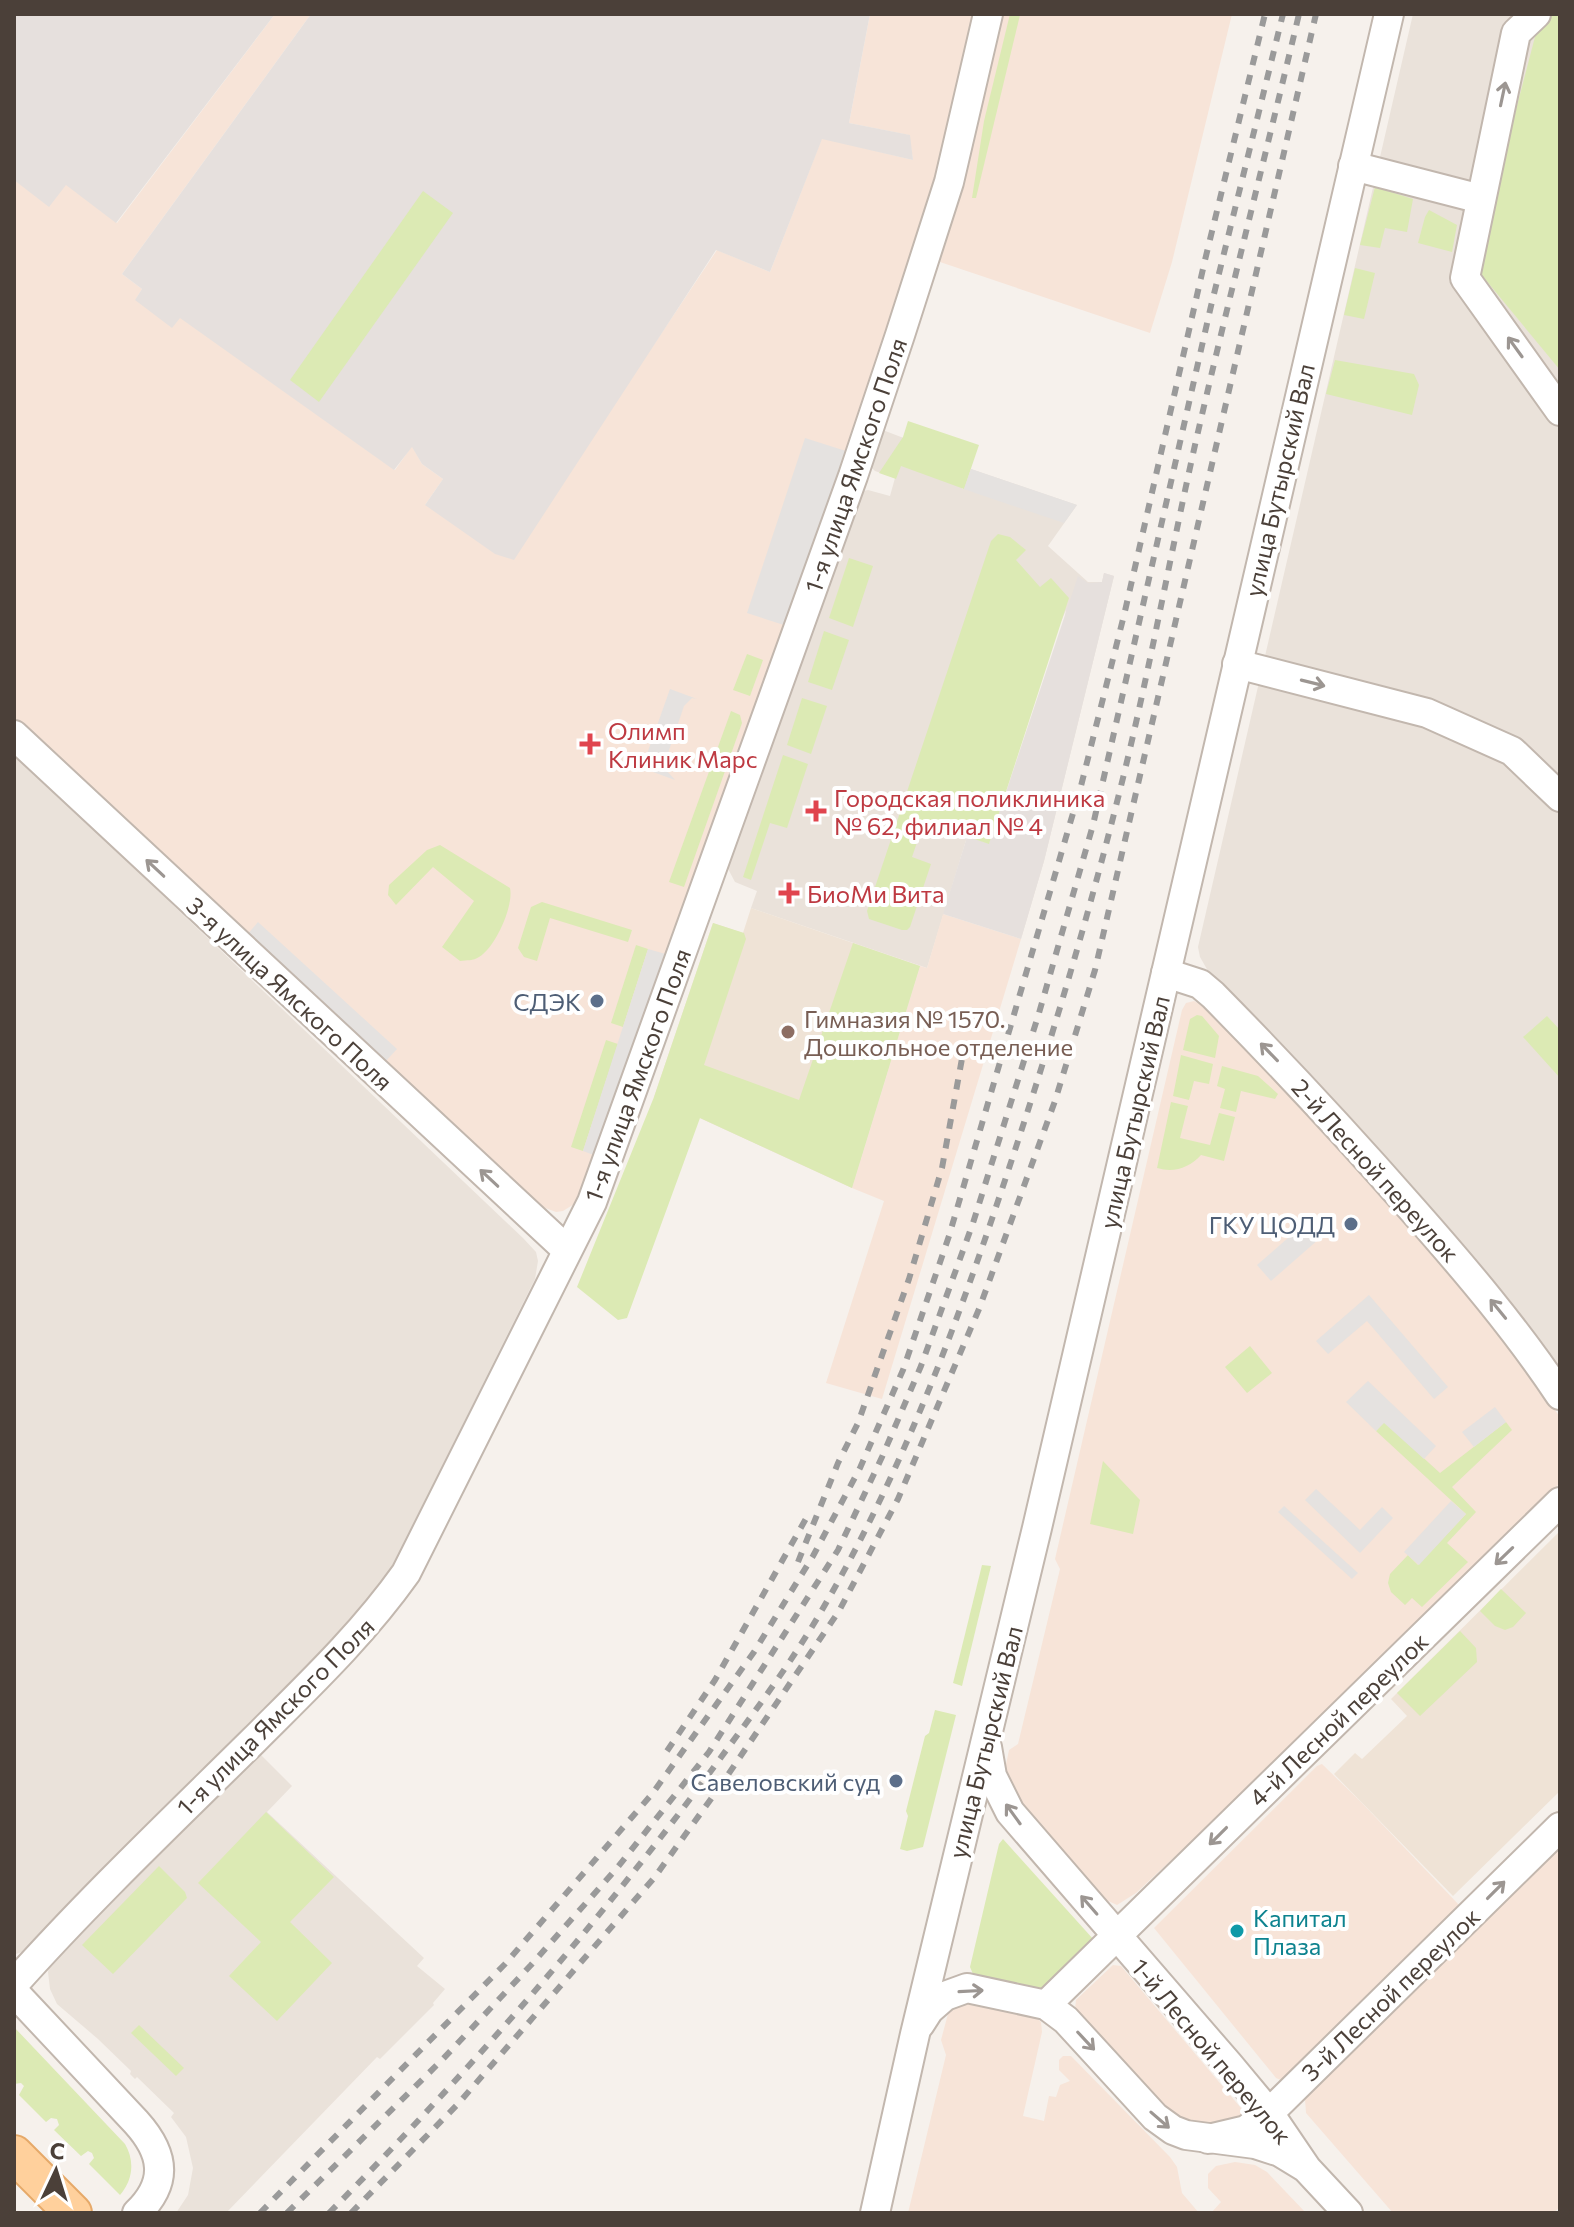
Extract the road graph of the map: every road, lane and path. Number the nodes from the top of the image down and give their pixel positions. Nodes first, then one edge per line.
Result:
1 (988, 14) edge
2 (1389, 14) edge
3 (1536, 14) edge
4 (1353, 166) junction
5 (1481, 199) junction
6 (1560, 411) edge
7 (1237, 664) junction
8 (14, 735) edge
9 (1560, 797) edge
10 (1166, 973) junction
11 (567, 1250) junction
12 (1552, 1383) edge
13 (1560, 1502) edge
14 (986, 1742) junction
15 (1560, 1827) edge
16 (1115, 1936) junction
17 (14, 1984) edge
18 (14, 1992) edge
19 (1046, 2005) junction
20 (915, 2034) junction
21 (1269, 2113) junction
22 (1208, 2139) junction
23 (14, 2154) edge
24 (1307, 2169) junction
25 (875, 2212) edge
26 (73, 2213) edge
27 (137, 2213) edge
28 (1348, 2213) edge

1 - 11 street, 1-я улица Ямского Поля
2 - 4 street, улица Бутырский Вал
5 -> 3 street
4 - 5 street
4 - 7 street, улица Бутырский Вал
6 -> 5 street
7 -> 9 street
7 - 10 street, улица Бутырский Вал
11 -> 8 street, 3-я улица Ямского Поля
12 -> 10 street, 2-й Лесной переулок
10 - 14 street, улица Бутырский Вал
11 - 17 street, 1-я улица Ямского Поля
13 -> 16 street, 4-й Лесной переулок
16 -> 14 street, 1-й Лесной переулок
14 - 20 street, улица Бутырский Вал
21 -> 15 street, 3-й Лесной переулок
16 - 19 street, 1-й Лесной переулок
16 - 21 street, 1-й Лесной переулок
18 - 27 street
20 -> 19 street, 1-й Лесной переулок
19 -> 22 street, 1-й Лесной переулок
20 - 25 street, улица Бутырский Вал
21 - 22 street, 3-й Лесной переулок
21 - 24 street, 1-й Лесной переулок
22 - 24 street, 1-й Лесной переулок
23 - 26 main road
24 - 28 street, 1-й Лесной переулок

